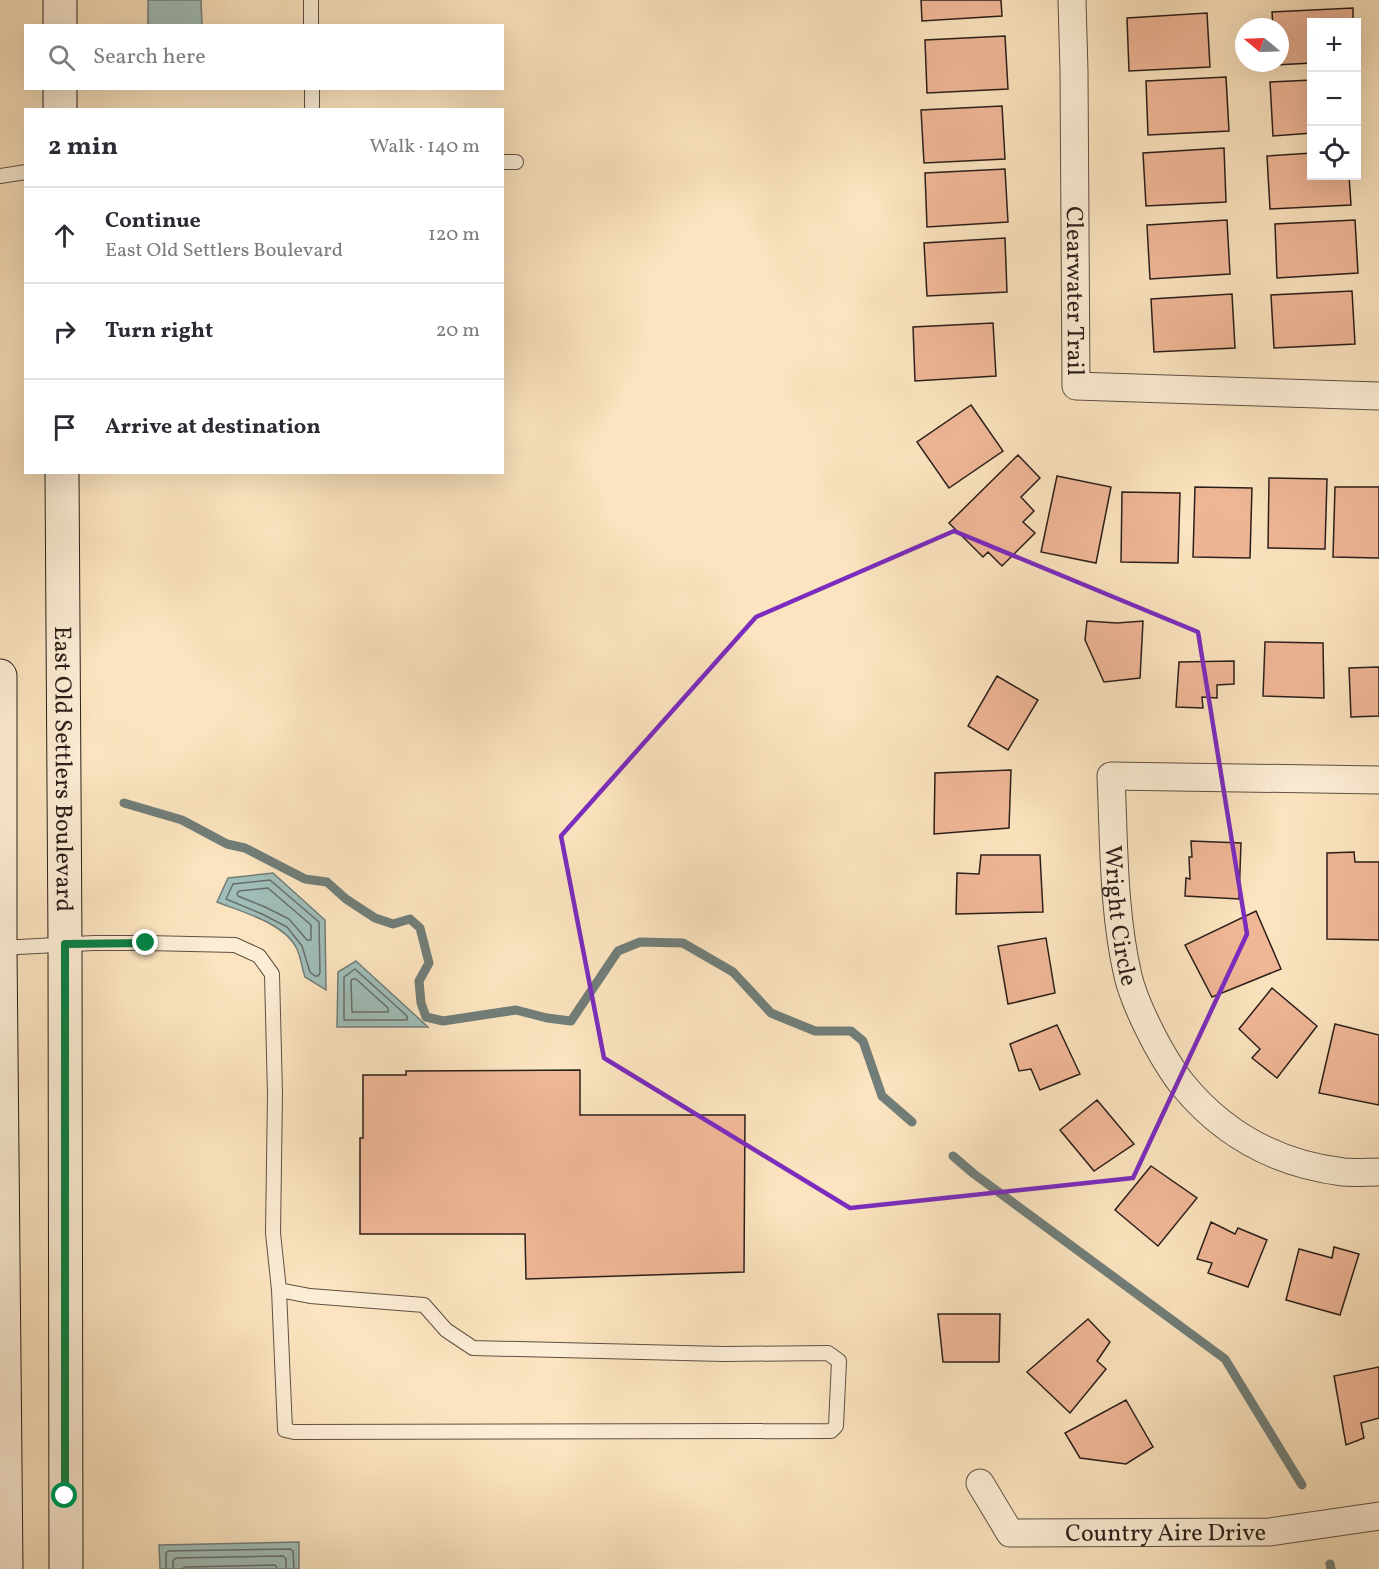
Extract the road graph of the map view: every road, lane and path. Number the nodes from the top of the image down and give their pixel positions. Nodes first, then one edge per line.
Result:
1 (60, 0) edge
2 (311, 0) edge
3 (1072, 0) edge
4 (60, 24) edge
5 (311, 24) edge
6 (60, 90) edge
7 (312, 90) edge
8 (60, 108) edge
9 (312, 108) edge
10 (24, 172) edge
11 (0, 176) edge
12 (1379, 396) edge
13 (62, 474) edge
14 (0, 676) edge
15 (1379, 780) edge
16 (65, 944) junction
17 (0, 948) edge
18 (1379, 1173) edge
19 (279, 1290) junction
20 (3, 1463) edge
21 (980, 1483) dead end
22 (1379, 1516) edge
23 (6, 1569) edge
24 (66, 1569) edge

1 - 4 main road
2 - 5 lane
3 - 12 street, Clearwater Trail
6 - 8 main road
7 - 9 lane
10 - 11 lane
13 - 16 main road, East Old Settlers Boulevard
14 - 17 main road
15 - 18 street, Wright Circle
16 - 17 lane
16 - 19 lane
16 - 24 main road, East Old Settlers Boulevard
17 - 20 main road
19 - 19 lane
20 - 23 main road
21 - 22 street, Country Aire Drive

